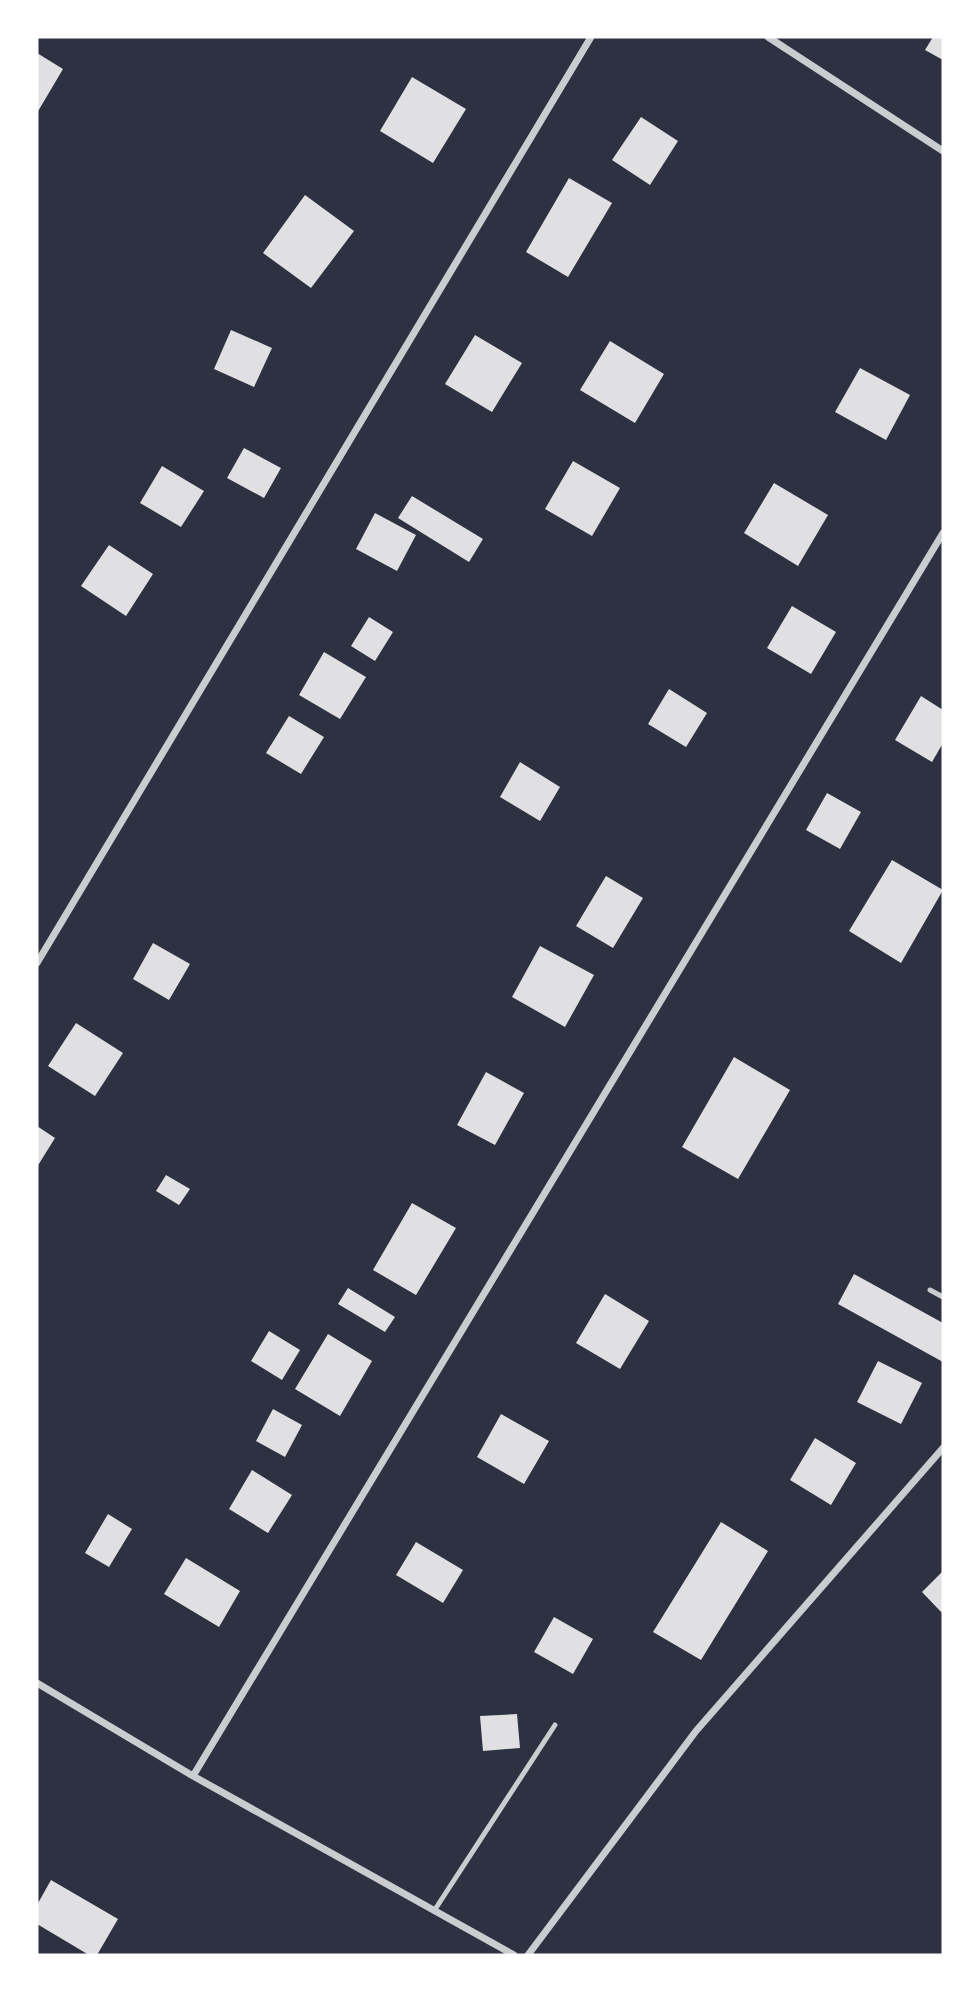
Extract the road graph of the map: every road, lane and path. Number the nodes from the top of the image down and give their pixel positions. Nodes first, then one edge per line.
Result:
1 (591, 37) edge
2 (768, 37) edge
3 (943, 151) edge
4 (943, 533) edge
5 (37, 963) edge
6 (930, 1290) dead end
7 (943, 1297) edge
8 (943, 1448) edge
9 (37, 1683) edge
10 (555, 1725) dead end
11 (193, 1776) junction
12 (433, 1911) junction
13 (514, 1955) edge
14 (528, 1955) edge

1 - 5 street
2 - 3 street
4 - 11 street
6 - 7 lane
8 - 14 street
9 - 11 street
10 - 12 lane
11 - 12 street
12 - 13 street

